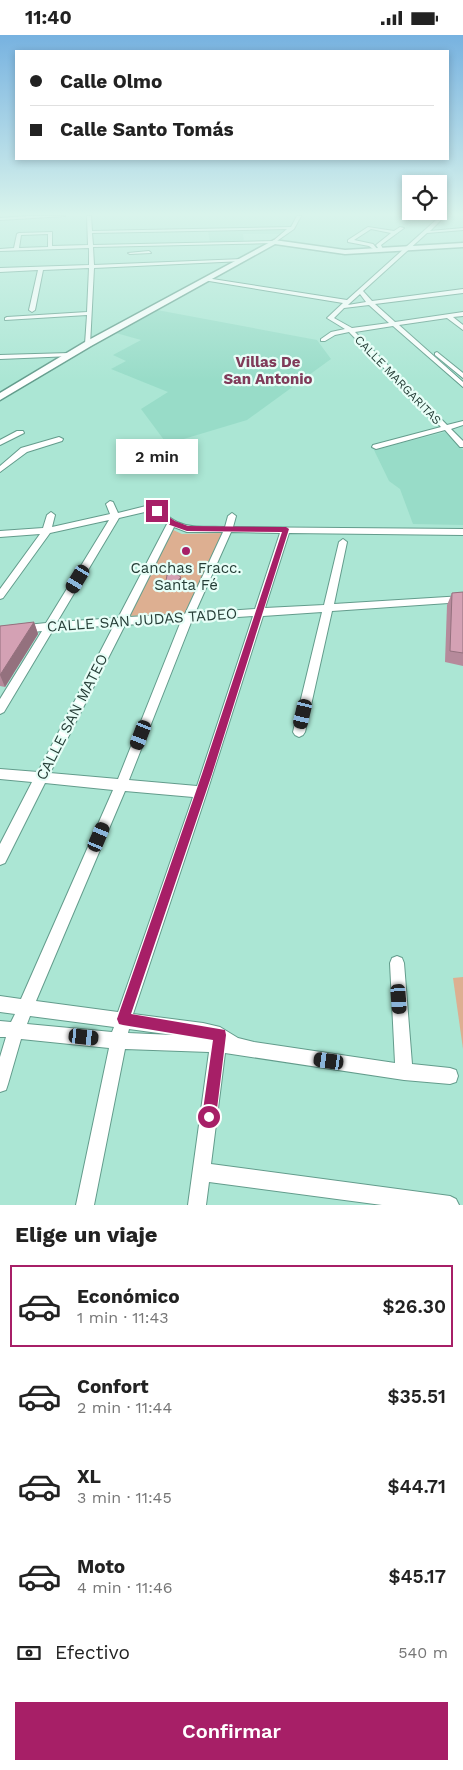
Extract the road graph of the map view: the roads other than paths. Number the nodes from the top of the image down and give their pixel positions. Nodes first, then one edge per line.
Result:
1 (41, 271) edge
2 (92, 271) edge
3 (223, 271) edge
4 (382, 271) edge
5 (206, 280) junction
6 (362, 289) junction
7 (463, 289) edge
8 (373, 301) junction
9 (345, 304) junction
10 (32, 310) dead end
11 (90, 313) junction
12 (463, 314) edge
13 (448, 316) junction
14 (7, 319) dead end
15 (402, 323) junction
16 (394, 324) junction
17 (463, 328) edge
18 (350, 331) junction
19 (324, 340) dead end
20 (88, 344) junction
21 (70, 355) junction
22 (0, 357) edge
23 (463, 376) edge
24 (463, 385) edge
25 (0, 397) edge
26 (463, 423) edge
27 (446, 429) junction
28 (20, 433) dead end
29 (59, 439) dead end
30 (0, 443) edge
31 (463, 445) edge
32 (376, 447) dead end
33 (0, 470) edge
34 (110, 504) dead end
35 (51, 515) dead end
36 (232, 516) dead end
37 (114, 517) junction
38 (172, 523) junction
39 (286, 529) junction
40 (228, 530) junction
41 (47, 531) junction
42 (463, 532) edge
43 (0, 534) edge
44 (343, 542) dead end
45 (0, 597) edge
46 (463, 599) edge
47 (328, 607) junction
48 (260, 611) junction
49 (188, 617) junction
50 (120, 621) junction
51 (50, 626) junction
52 (0, 632) edge
53 (0, 709) edge
54 (299, 732) dead end
55 (0, 774) edge
56 (41, 778) junction
57 (121, 786) junction
58 (201, 792) junction
59 (0, 858) edge
60 (397, 963) dead end
61 (0, 1004) edge
62 (26, 1007) junction
63 (123, 1019) junction
64 (8, 1030) edge
65 (119, 1041) junction
66 (224, 1042) junction
67 (404, 1072) junction
68 (450, 1076) dead end
69 (0, 1084) edge
70 (202, 1171) junction
71 (85, 1205) edge
72 (197, 1205) edge
73 (450, 1205) edge

1 - 10 street
2 - 11 street
3 - 5 street
4 - 6 street
5 - 9 street
5 - 20 street
6 - 8 street
6 - 9 street
7 - 8 street
8 - 9 street
8 - 15 street
8 - 16 street
9 - 18 street, CALLE MARGARITAS
11 - 14 street
11 - 20 street
12 - 13 street
13 - 15 street
13 - 17 street
15 - 16 street
15 - 23 street
16 - 18 street
16 - 24 street
18 - 19 street
18 - 27 street, CALLE MARGARITAS
20 - 21 street
21 - 22 street
21 - 25 street
26 - 27 street
27 - 31 street, CALLE MARGARITAS
27 - 32 street
28 - 30 street
29 - 33 street
34 - 37 street
35 - 41 street
36 - 40 street
37 - 38 street
37 - 41 street
37 - 51 street
38 - 40 street
38 - 50 street, CALLE SAN MATEO
39 - 40 street
39 - 42 street
39 - 48 street
40 - 49 street
41 - 43 street
41 - 45 street
44 - 47 street
46 - 47 street, CALLE SAN JUDAS TADEO
47 - 48 street, CALLE SAN JUDAS TADEO
47 - 54 street
48 - 49 street, CALLE SAN JUDAS TADEO
48 - 58 street
49 - 50 street, CALLE SAN JUDAS TADEO
49 - 57 street
50 - 51 street, CALLE SAN JUDAS TADEO
50 - 56 street, CALLE SAN MATEO
51 - 52 street, CALLE SAN JUDAS TADEO
51 - 53 street
55 - 56 street
56 - 57 street
56 - 59 street, CALLE SAN MATEO
57 - 58 street
57 - 62 street
58 - 63 street
60 - 67 street
61 - 62 street
62 - 63 street
62 - 64 street
63 - 65 street
63 - 66 street
64 - 65 street
64 - 69 street
65 - 66 street
65 - 71 street
66 - 67 street
66 - 70 street
67 - 68 street
70 - 72 street
70 - 73 street

